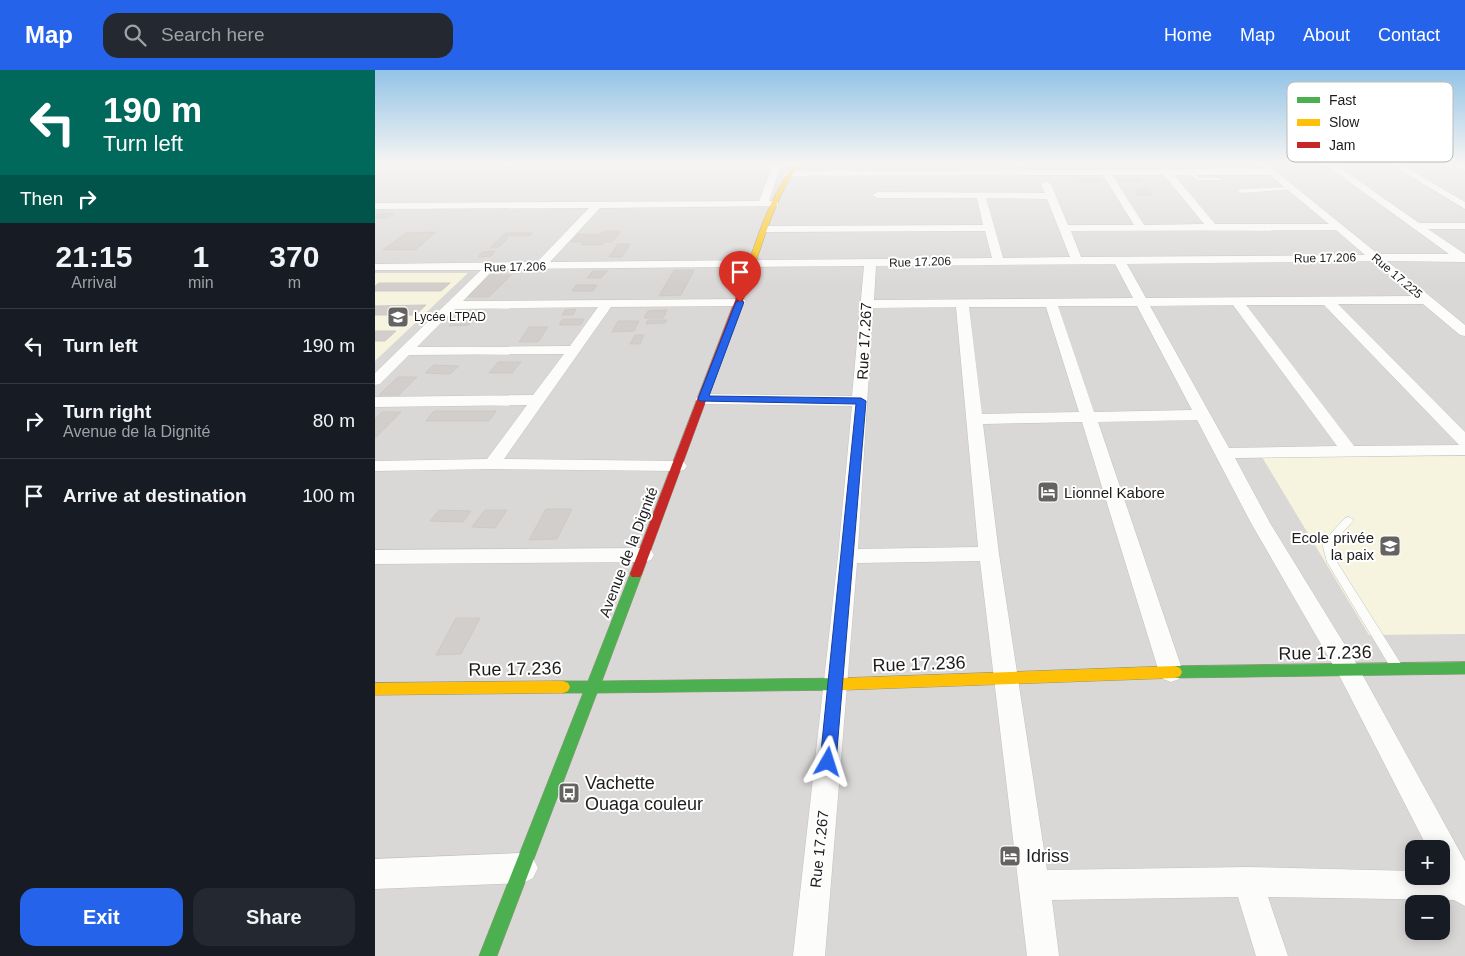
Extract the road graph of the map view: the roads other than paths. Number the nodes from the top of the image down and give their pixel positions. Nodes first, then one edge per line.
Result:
1 (983, 203) edge
2 (1054, 203) edge
3 (1125, 203) edge
4 (1192, 203) edge
5 (1310, 203) edge
6 (1385, 203) edge
7 (763, 204) joint
8 (775, 204) joint
9 (597, 205) junction
10 (375, 206) edge
11 (1337, 226) junction
12 (1417, 226) junction
13 (1465, 226) edge
14 (991, 228) junction
15 (1065, 228) junction
16 (1141, 228) junction
17 (1213, 228) junction
18 (766, 229) junction
19 (1376, 258) junction
20 (1464, 258) edge
21 (998, 260) junction
22 (1077, 260) junction
23 (1119, 260) junction
24 (870, 264) junction
25 (754, 265) junction
26 (541, 266) junction
27 (375, 267) edge
28 (490, 267) junction
29 (1426, 300) junction
30 (1143, 301) junction
31 (740, 302) junction
32 (1051, 302) junction
33 (1237, 302) junction
34 (1329, 302) junction
35 (962, 303) junction
36 (607, 304) junction
37 (867, 304) junction
38 (454, 305) junction
39 (1465, 332) edge
40 (575, 350) junction
41 (405, 351) junction
42 (375, 381) edge
43 (703, 399) junction
44 (537, 400) junction
45 (861, 401) junction
46 (375, 402) edge
47 (1202, 415) junction
48 (1089, 418) junction
49 (975, 419) junction
50 (1465, 442) edge
51 (1465, 450) edge
52 (1349, 451) junction
53 (1225, 453) junction
54 (492, 464) junction
55 (375, 466) edge
56 (678, 466) junction
57 (1349, 520) dead end
58 (989, 554) junction
59 (644, 555) junction
60 (848, 556) junction
61 (375, 557) edge
62 (1465, 668) edge
63 (1398, 669) junction
64 (1347, 670) junction
65 (1171, 672) junction
66 (1005, 678) junction
67 (836, 684) junction
68 (591, 686) junction
69 (375, 689) edge
70 (523, 868) junction
71 (375, 874) edge
72 (1248, 882) junction
73 (1035, 885) junction
74 (1463, 888) edge
75 (487, 956) edge
76 (809, 956) edge
77 (1043, 956) edge
78 (1272, 956) edge

1 - 14 street
2 - 15 street
3 - 16 street
4 - 17 street
5 - 11 street, Rue 17.225
6 - 12 street
7 - 8 street
7 - 9 street
8 - 18 street, Avenue de la Dignité
9 - 10 street
9 - 26 street
11 - 17 street
11 - 19 street, Rue 17.225
12 - 13 street
12 - 20 street
14 - 18 street
14 - 21 street
15 - 16 street
15 - 22 street
16 - 17 street
18 - 25 street, Avenue de la Dignité
19 - 20 street, Rue 17.206
19 - 23 street, Rue 17.206
19 - 29 street, Rue 17.225
21 - 22 street, Rue 17.206
21 - 24 street, Rue 17.206
22 - 23 street, Rue 17.206
23 - 30 street
24 - 25 street, Rue 17.206
24 - 37 street, Rue 17.267
25 - 26 street, Rue 17.206
25 - 31 street, Avenue de la Dignité
26 - 28 street, Rue 17.206
27 - 28 street, Rue 17.206
28 - 38 street
29 - 34 street
29 - 39 street, Rue 17.225
30 - 32 street
30 - 33 street
30 - 47 street
31 - 36 street
31 - 43 street, Avenue de la Dignité
32 - 35 street
32 - 48 street
33 - 34 street
33 - 52 street
34 - 50 street
35 - 37 street
35 - 49 street
36 - 38 street
36 - 40 street
37 - 45 street, Rue 17.267
38 - 41 street
40 - 41 street
40 - 44 street
41 - 42 street
43 - 45 street
43 - 56 street, Avenue de la Dignité
44 - 46 street
44 - 54 street
45 - 60 street, Rue 17.267
47 - 48 street
47 - 53 street
48 - 49 street
48 - 65 street
49 - 58 street
51 - 52 street
52 - 53 street
53 - 64 street
54 - 55 street
54 - 56 street
56 - 59 street, Avenue de la Dignité
57 - 63 lane
58 - 60 street
58 - 66 street
59 - 61 street
59 - 68 street, Avenue de la Dignité
60 - 67 street, Rue 17.267
62 - 63 street, Rue 17.236
63 - 64 street, Rue 17.236
64 - 65 street, Rue 17.236
64 - 74 street
65 - 66 street, Rue 17.236
66 - 67 street, Rue 17.236
66 - 73 street
67 - 68 street, Rue 17.236
67 - 76 street, Rue 17.267
68 - 69 street, Rue 17.236
68 - 70 street, Avenue de la Dignité
70 - 71 street
70 - 75 street, Avenue de la Dignité
72 - 73 street
72 - 74 street
72 - 78 street
73 - 77 street

